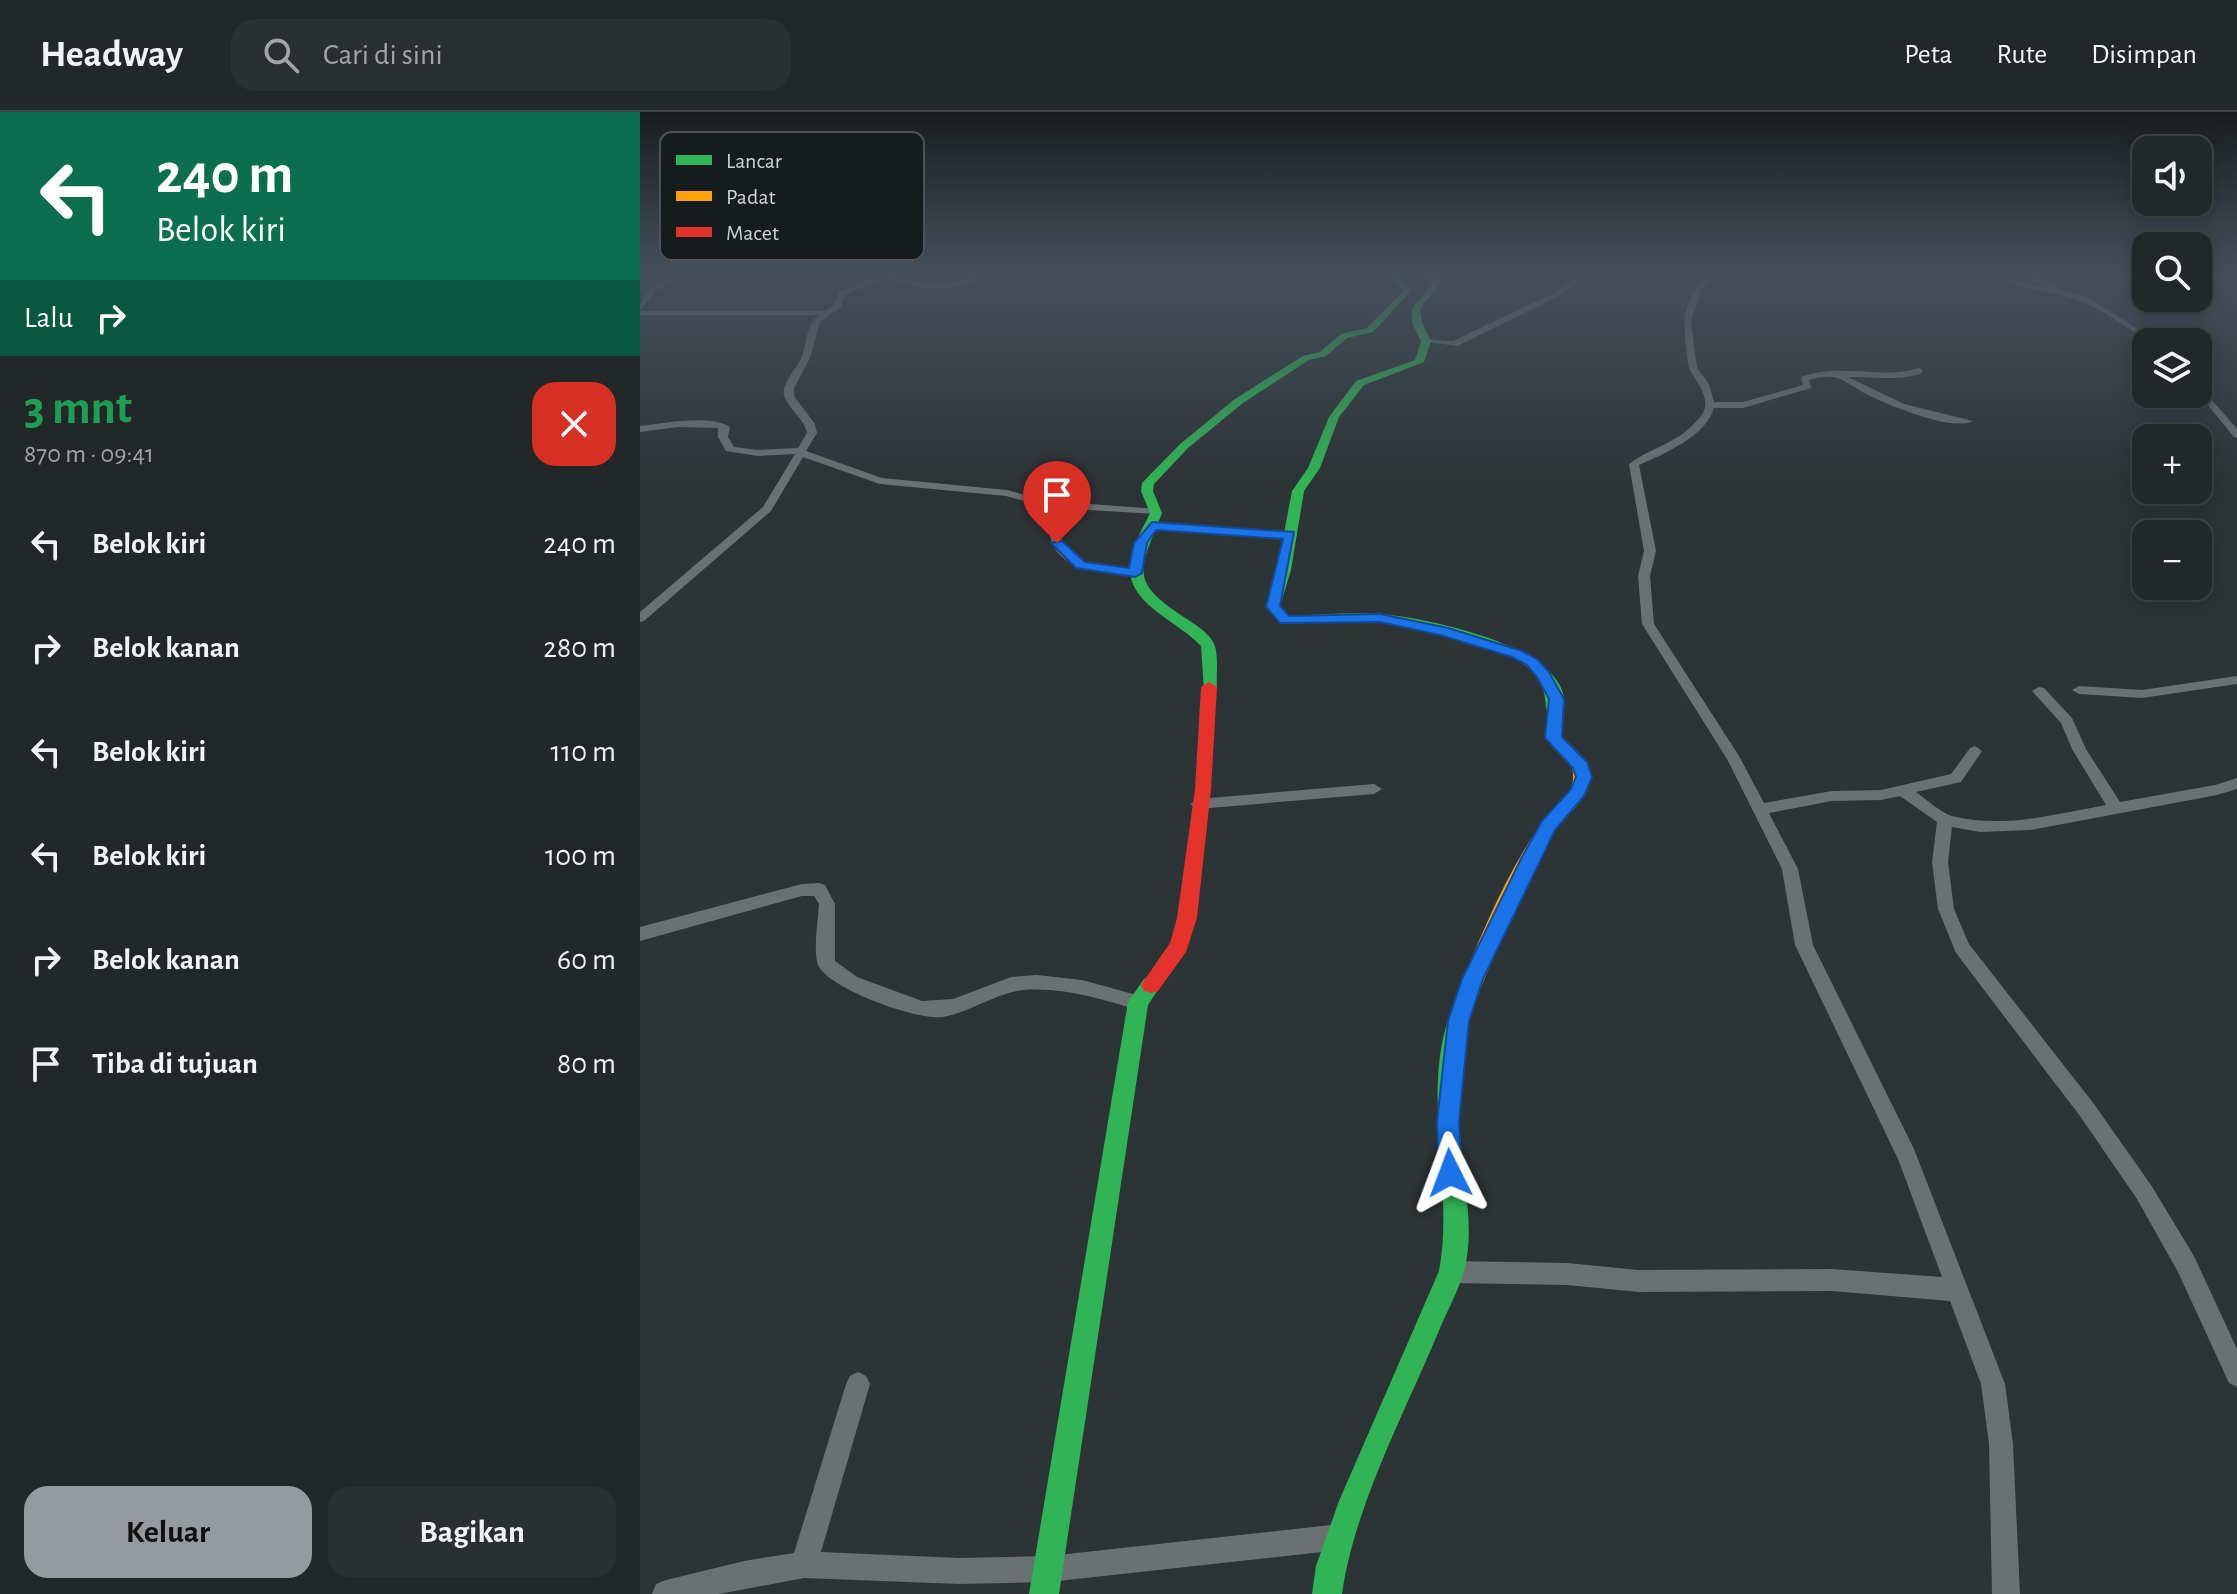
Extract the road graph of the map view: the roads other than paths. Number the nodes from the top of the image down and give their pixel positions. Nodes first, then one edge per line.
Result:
1 (810, 343) edge
2 (1336, 343) edge
3 (1425, 343) edge
4 (1690, 343) edge
5 (1919, 371) dead end
6 (1839, 375) junction
7 (2212, 404) edge
8 (1710, 405) junction
9 (1968, 421) dead end
10 (640, 429) edge
11 (2237, 435) edge
12 (802, 453) junction
13 (1047, 504) junction
14 (1154, 519) junction
15 (1290, 535) junction
16 (1135, 573) junction
17 (640, 618) edge
18 (2237, 680) edge
19 (2079, 690) dead end
20 (2039, 691) dead end
21 (1975, 751) dead end
22 (2237, 783) edge
23 (1374, 789) dead end
24 (1902, 790) junction
25 (1198, 804) junction
26 (2115, 807) junction
27 (1761, 809) junction
28 (1945, 820) junction
29 (640, 934) edge
30 (1138, 1002) junction
31 (1451, 1272) junction
32 (1957, 1290) junction
33 (2237, 1375) edge
34 (858, 1384) dead end
35 (1340, 1537) junction
36 (804, 1565) junction
37 (1046, 1582) edge
38 (666, 1594) edge
39 (1327, 1594) edge
40 (2006, 1594) edge

1 - 12 street
2 - 14 street
3 - 15 street
4 - 8 street
5 - 6 street
6 - 8 street
6 - 9 street
7 - 11 street
8 - 27 street
10 - 12 street
12 - 13 street
12 - 17 street
13 - 14 street
13 - 16 street
14 - 15 street
14 - 16 street
15 - 31 street
16 - 25 street
18 - 19 street
20 - 26 street
21 - 24 street
22 - 26 street
23 - 25 street
24 - 27 street
24 - 28 street
25 - 30 street
26 - 28 street
27 - 32 street
28 - 33 street
29 - 30 street
30 - 37 street
31 - 32 street
31 - 35 street
32 - 40 street
34 - 36 street
35 - 37 street
35 - 39 street
36 - 37 street
36 - 38 street

